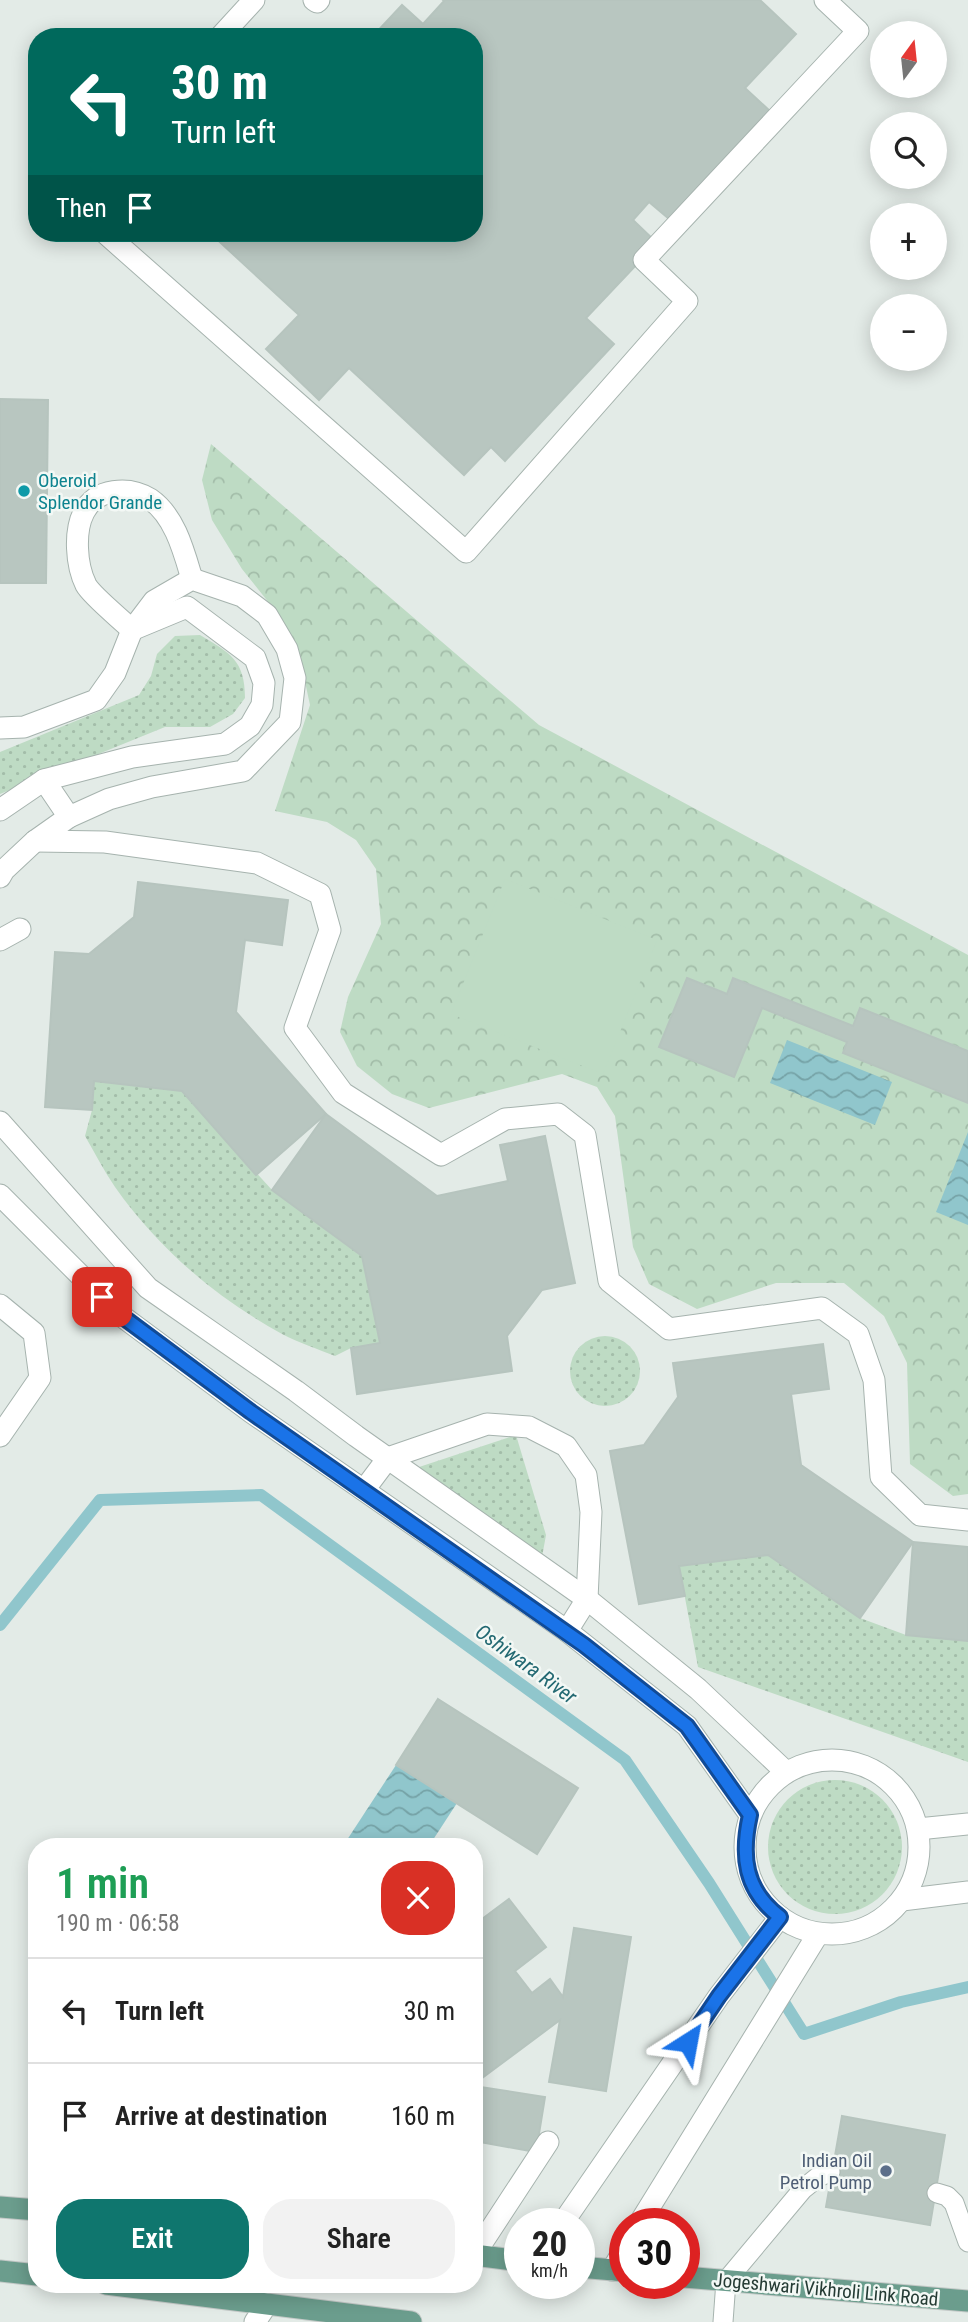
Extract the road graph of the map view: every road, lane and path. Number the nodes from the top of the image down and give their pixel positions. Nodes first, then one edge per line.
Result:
1 (254, 0) edge
2 (825, 0) edge
3 (228, 28) edge
4 (115, 242) edge
5 (192, 579) junction
6 (132, 630) junction
7 (0, 728) edge
8 (44, 780) junction
9 (0, 810) edge
10 (68, 817) junction
11 (35, 841) junction
12 (0, 877) edge
13 (20, 929) dead end
14 (0, 940) edge
15 (3, 1132) edge
16 (0, 1195) edge
17 (0, 1305) edge
18 (0, 1436) edge
19 (388, 1458) junction
20 (364, 1490) junction
21 (968, 1520) edge
22 (587, 1600) junction
23 (567, 1631) junction
24 (786, 1772) junction
25 (750, 1815) junction
26 (968, 1824) edge
27 (918, 1829) junction
28 (968, 1892) edge
29 (902, 1900) junction
30 (780, 1917) junction
31 (818, 1934) junction
32 (548, 2142) dead end
33 (830, 2172) dead end
34 (937, 2193) dead end
35 (0, 2207) edge
36 (573, 2208) edge
37 (649, 2208) edge
38 (28, 2209) edge
39 (483, 2241) edge
40 (968, 2242) edge
41 (483, 2256) edge
42 (504, 2258) edge
43 (0, 2271) edge
44 (28, 2274) edge
45 (700, 2279) edge
46 (726, 2281) junction
47 (178, 2293) edge
48 (968, 2301) edge
49 (267, 2304) junction
50 (255, 2322) edge
51 (411, 2322) edge
52 (723, 2322) edge

1 - 3 street
2 - 4 street
5 - 6 street
5 - 6 street
5 - 10 street
6 - 7 street
6 - 8 street
8 - 9 street
8 - 10 street
10 - 11 street
11 - 12 street
11 - 21 street
13 - 14 street
15 - 19 street
16 - 20 street
17 - 18 street
19 - 20 street
19 - 22 street
19 - 22 street
20 - 23 street
22 - 23 street
22 - 24 street
23 - 25 street
24 - 25 street
24 - 27 street
25 - 30 street
26 - 27 street
27 - 29 street
28 - 29 street
29 - 31 street
30 - 31 street
30 - 36 street
31 - 37 street
32 - 39 street
33 - 46 lane
34 - 40 lane
35 - 38 main road
41 - 42 main road
43 - 44 main road
45 - 46 main road, Jogeshwari Vikhroli Link Road
46 - 48 main road, Jogeshwari Vikhroli Link Road
46 - 52 lane
47 - 49 main road
49 - 50 street
49 - 51 main road

